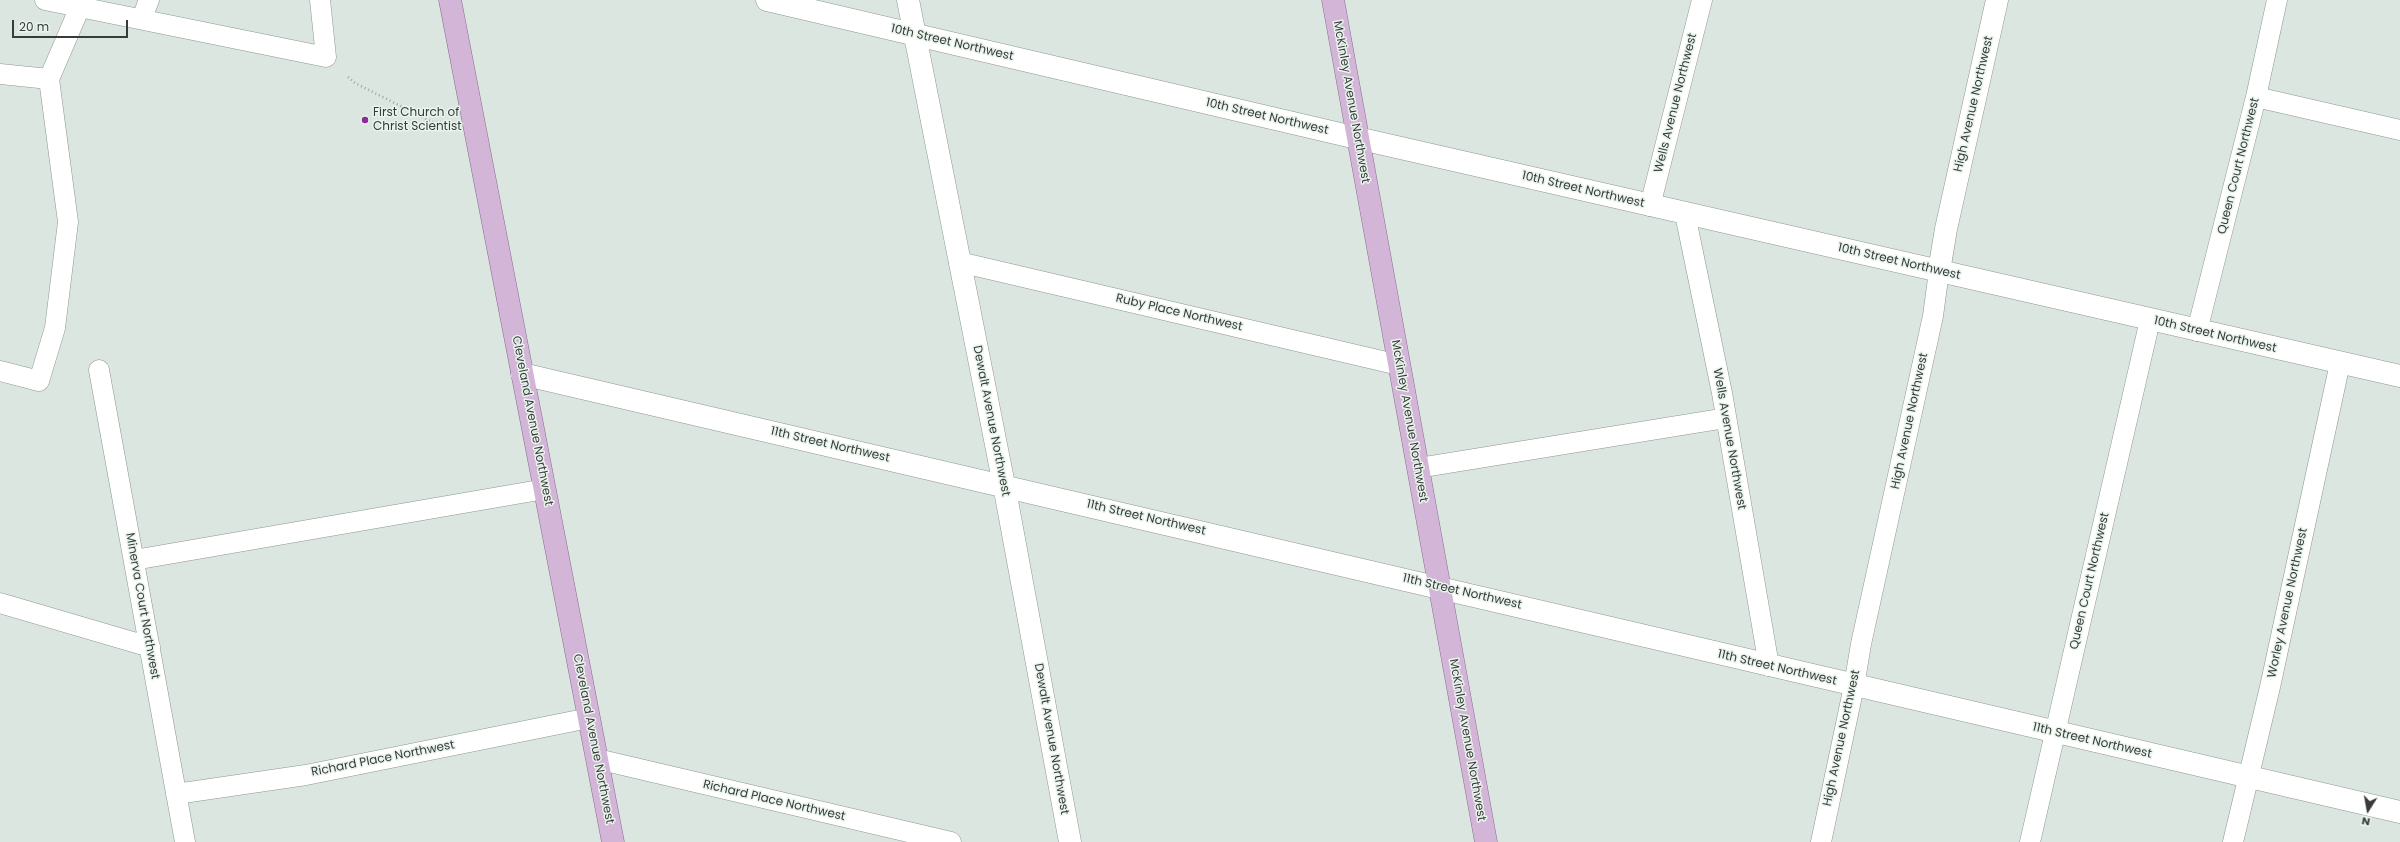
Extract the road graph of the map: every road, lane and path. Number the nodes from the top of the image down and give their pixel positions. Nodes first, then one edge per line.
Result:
1 (45, 0) edge
2 (149, 0) edge
3 (320, 0) edge
4 (450, 0) edge
5 (767, 0) edge
6 (908, 0) edge
7 (1333, 0) edge
8 (1702, 0) edge
9 (1998, 0) edge
10 (2277, 0) edge
11 (82, 3) edge
12 (142, 18) junction
13 (915, 35) junction
14 (326, 57) junction
15 (0, 74) edge
16 (49, 79) junction
17 (2256, 97) junction
18 (474, 124) junction
19 (2400, 130) edge
20 (1357, 138) junction
21 (1650, 206) junction
22 (1684, 214) junction
23 (959, 262) junction
24 (1939, 271) junction
25 (2150, 320) junction
26 (2197, 331) junction
27 (2340, 363) junction
28 (1399, 365) junction
29 (99, 370) dead end
30 (0, 371) edge
31 (522, 374) junction
32 (2400, 376) edge
33 (1726, 418) junction
34 (1418, 468) junction
35 (1004, 485) junction
36 (545, 488) junction
37 (134, 560) junction
38 (1440, 586) junction
39 (0, 603) edge
40 (150, 647) junction
41 (1769, 666) junction
42 (1854, 686) junction
43 (589, 718) junction
44 (2056, 732) junction
45 (597, 759) junction
46 (2249, 777) junction
47 (176, 794) junction
48 (2400, 812) edge
49 (185, 842) edge
50 (613, 842) edge
51 (950, 842) edge
52 (1070, 842) edge
53 (1486, 842) edge
54 (1821, 842) edge
55 (2030, 842) edge
56 (2233, 842) edge

1 - 11 lane
2 - 12 lane
3 - 14 lane
4 - 18 main road, Cleveland Avenue Northwest
5 - 13 street, 10th Street Northwest
6 - 13 street, Dewalt Avenue Northwest
7 - 20 main road, McKinley Avenue Northwest
8 - 21 lane, Wells Avenue Northwest
9 - 24 street, High Avenue Northwest
10 - 17 lane, Queen Court Northwest
11 - 12 lane
11 - 16 lane
12 - 14 lane
13 - 20 street, 10th Street Northwest
13 - 23 street, Dewalt Avenue Northwest
14 - 18 path
15 - 16 lane
16 - 30 lane
17 - 19 lane
17 - 26 lane, Queen Court Northwest
18 - 31 main road, Cleveland Avenue Northwest
20 - 21 street, 10th Street Northwest
20 - 28 main road, McKinley Avenue Northwest
21 - 22 street, 10th Street Northwest
22 - 24 street, 10th Street Northwest
22 - 33 lane, Wells Avenue Northwest
23 - 28 lane, Ruby Place Northwest
23 - 35 street, Dewalt Avenue Northwest
24 - 25 street, 10th Street Northwest
24 - 42 lane, High Avenue Northwest
25 - 26 street, 10th Street Northwest
25 - 44 lane, Queen Court Northwest
26 - 27 street, 10th Street Northwest
27 - 32 street, 10th Street Northwest
27 - 46 lane, Worley Avenue Northwest
28 - 34 main road, McKinley Avenue Northwest
29 - 37 lane, Minerva Court Northwest
31 - 35 street, 11th Street Northwest
31 - 36 main road, Cleveland Avenue Northwest
33 - 34 lane
33 - 41 lane, Wells Avenue Northwest
34 - 38 main road, McKinley Avenue Northwest
35 - 38 street, 11th Street Northwest
35 - 52 street, Dewalt Avenue Northwest
36 - 37 lane
36 - 43 main road, Cleveland Avenue Northwest
37 - 40 lane, Minerva Court Northwest
38 - 41 street, 11th Street Northwest
38 - 53 main road, McKinley Avenue Northwest
39 - 40 lane
40 - 47 lane, Minerva Court Northwest
41 - 42 street, 11th Street Northwest
42 - 44 street, 11th Street Northwest
42 - 54 lane, High Avenue Northwest
43 - 45 main road, Cleveland Avenue Northwest
43 - 47 lane, Richard Place Northwest
44 - 46 street, 11th Street Northwest
44 - 55 lane, Queen Court Northwest
45 - 50 main road, Cleveland Avenue Northwest
45 - 51 lane, Richard Place Northwest
46 - 48 street, 11th Street Northwest
46 - 56 lane, Worley Avenue Northwest
47 - 49 lane, Minerva Court Northwest

